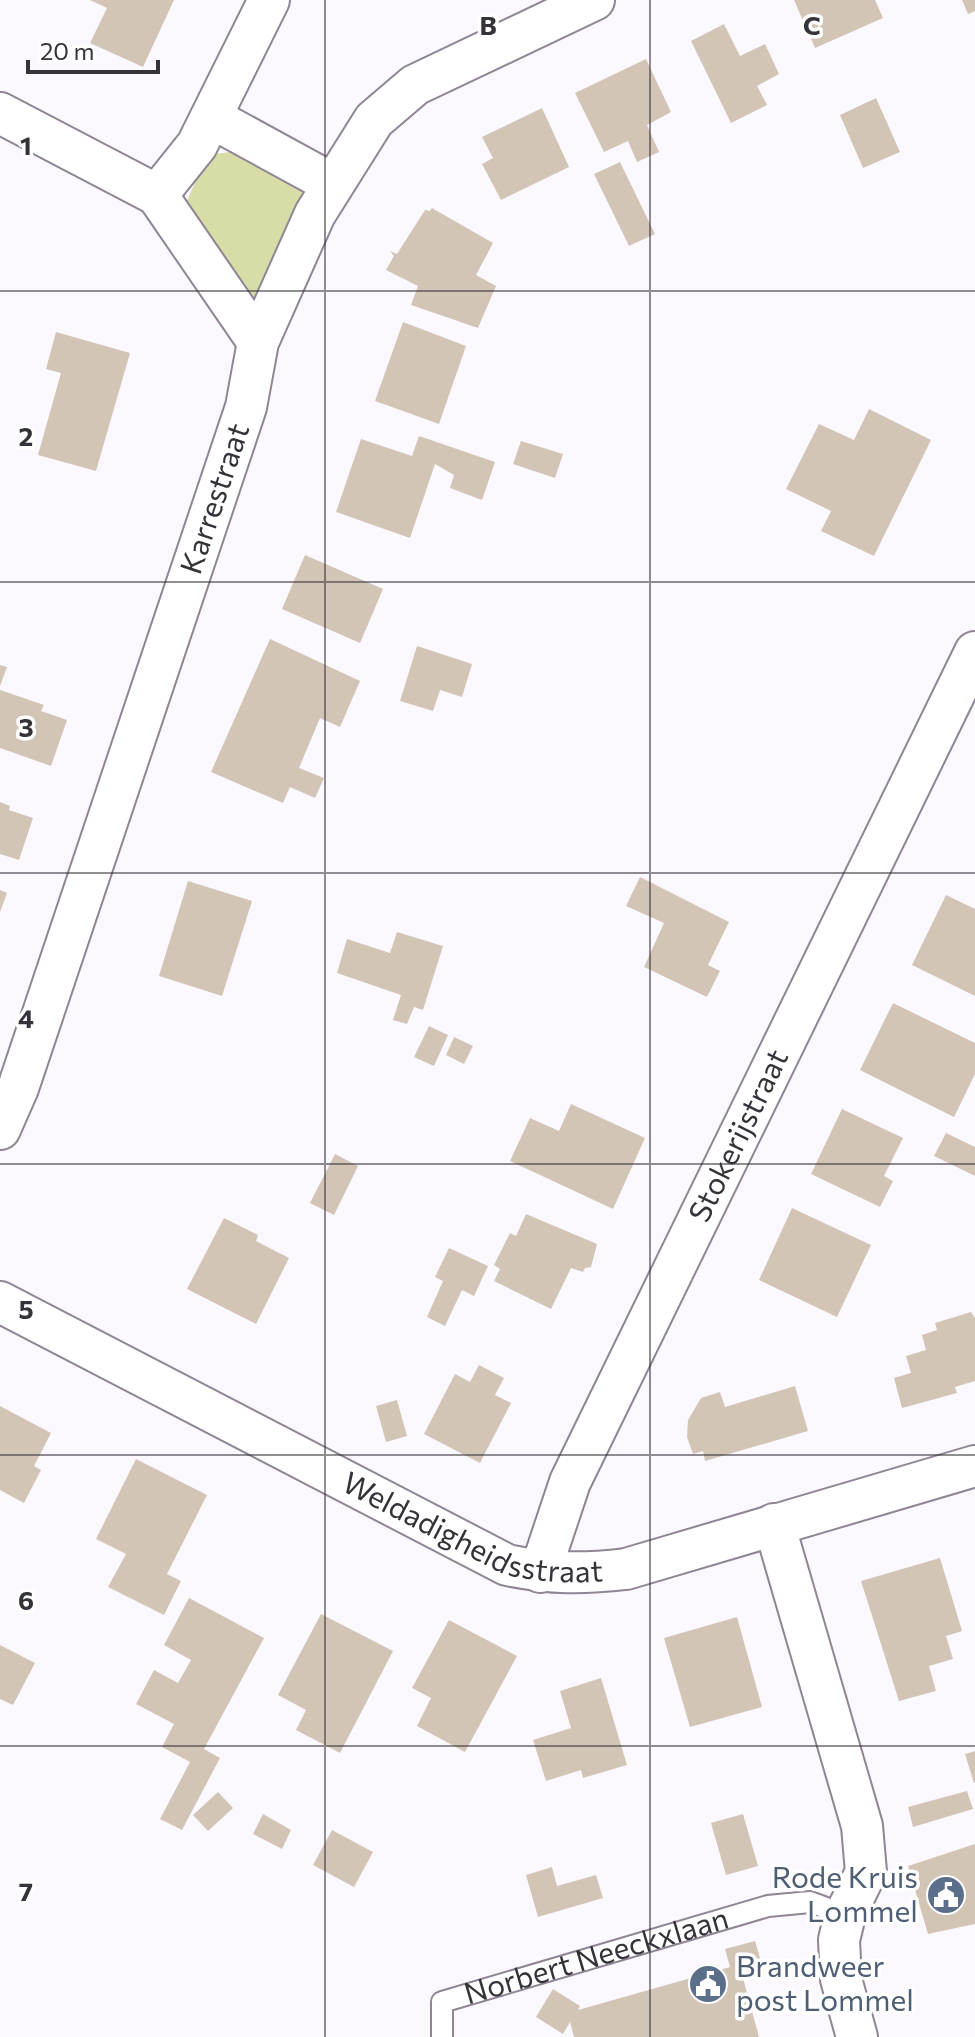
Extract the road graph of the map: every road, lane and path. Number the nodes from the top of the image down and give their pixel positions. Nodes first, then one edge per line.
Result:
1 (269, 0) edge
2 (594, 0) edge
3 (0, 113) edge
4 (212, 118) junction
5 (331, 183) junction
6 (157, 195) junction
7 (258, 342) junction
8 (975, 652) edge
9 (962, 711) edge
10 (0, 1129) edge
11 (0, 1302) edge
12 (975, 1466) edge
13 (774, 1524) junction
14 (540, 1572) junction
15 (845, 1915) junction
16 (442, 2037) edge
17 (857, 2037) edge

1 - 4 street
2 - 5 street, Karrestraat
3 - 6 street
4 - 5 street
4 - 6 street
5 - 7 street, Karrestraat
6 - 7 street
7 - 10 street, Karrestraat
8 - 9 street, Stokerijstraat
9 - 14 street, Stokerijstraat
11 - 14 street, Weldadigheidsstraat
12 - 13 street, Weldadigheidsstraat
13 - 14 street, Weldadigheidsstraat
13 - 15 street
15 - 16 lane, Norbert Neeckxlaan
15 - 17 street

